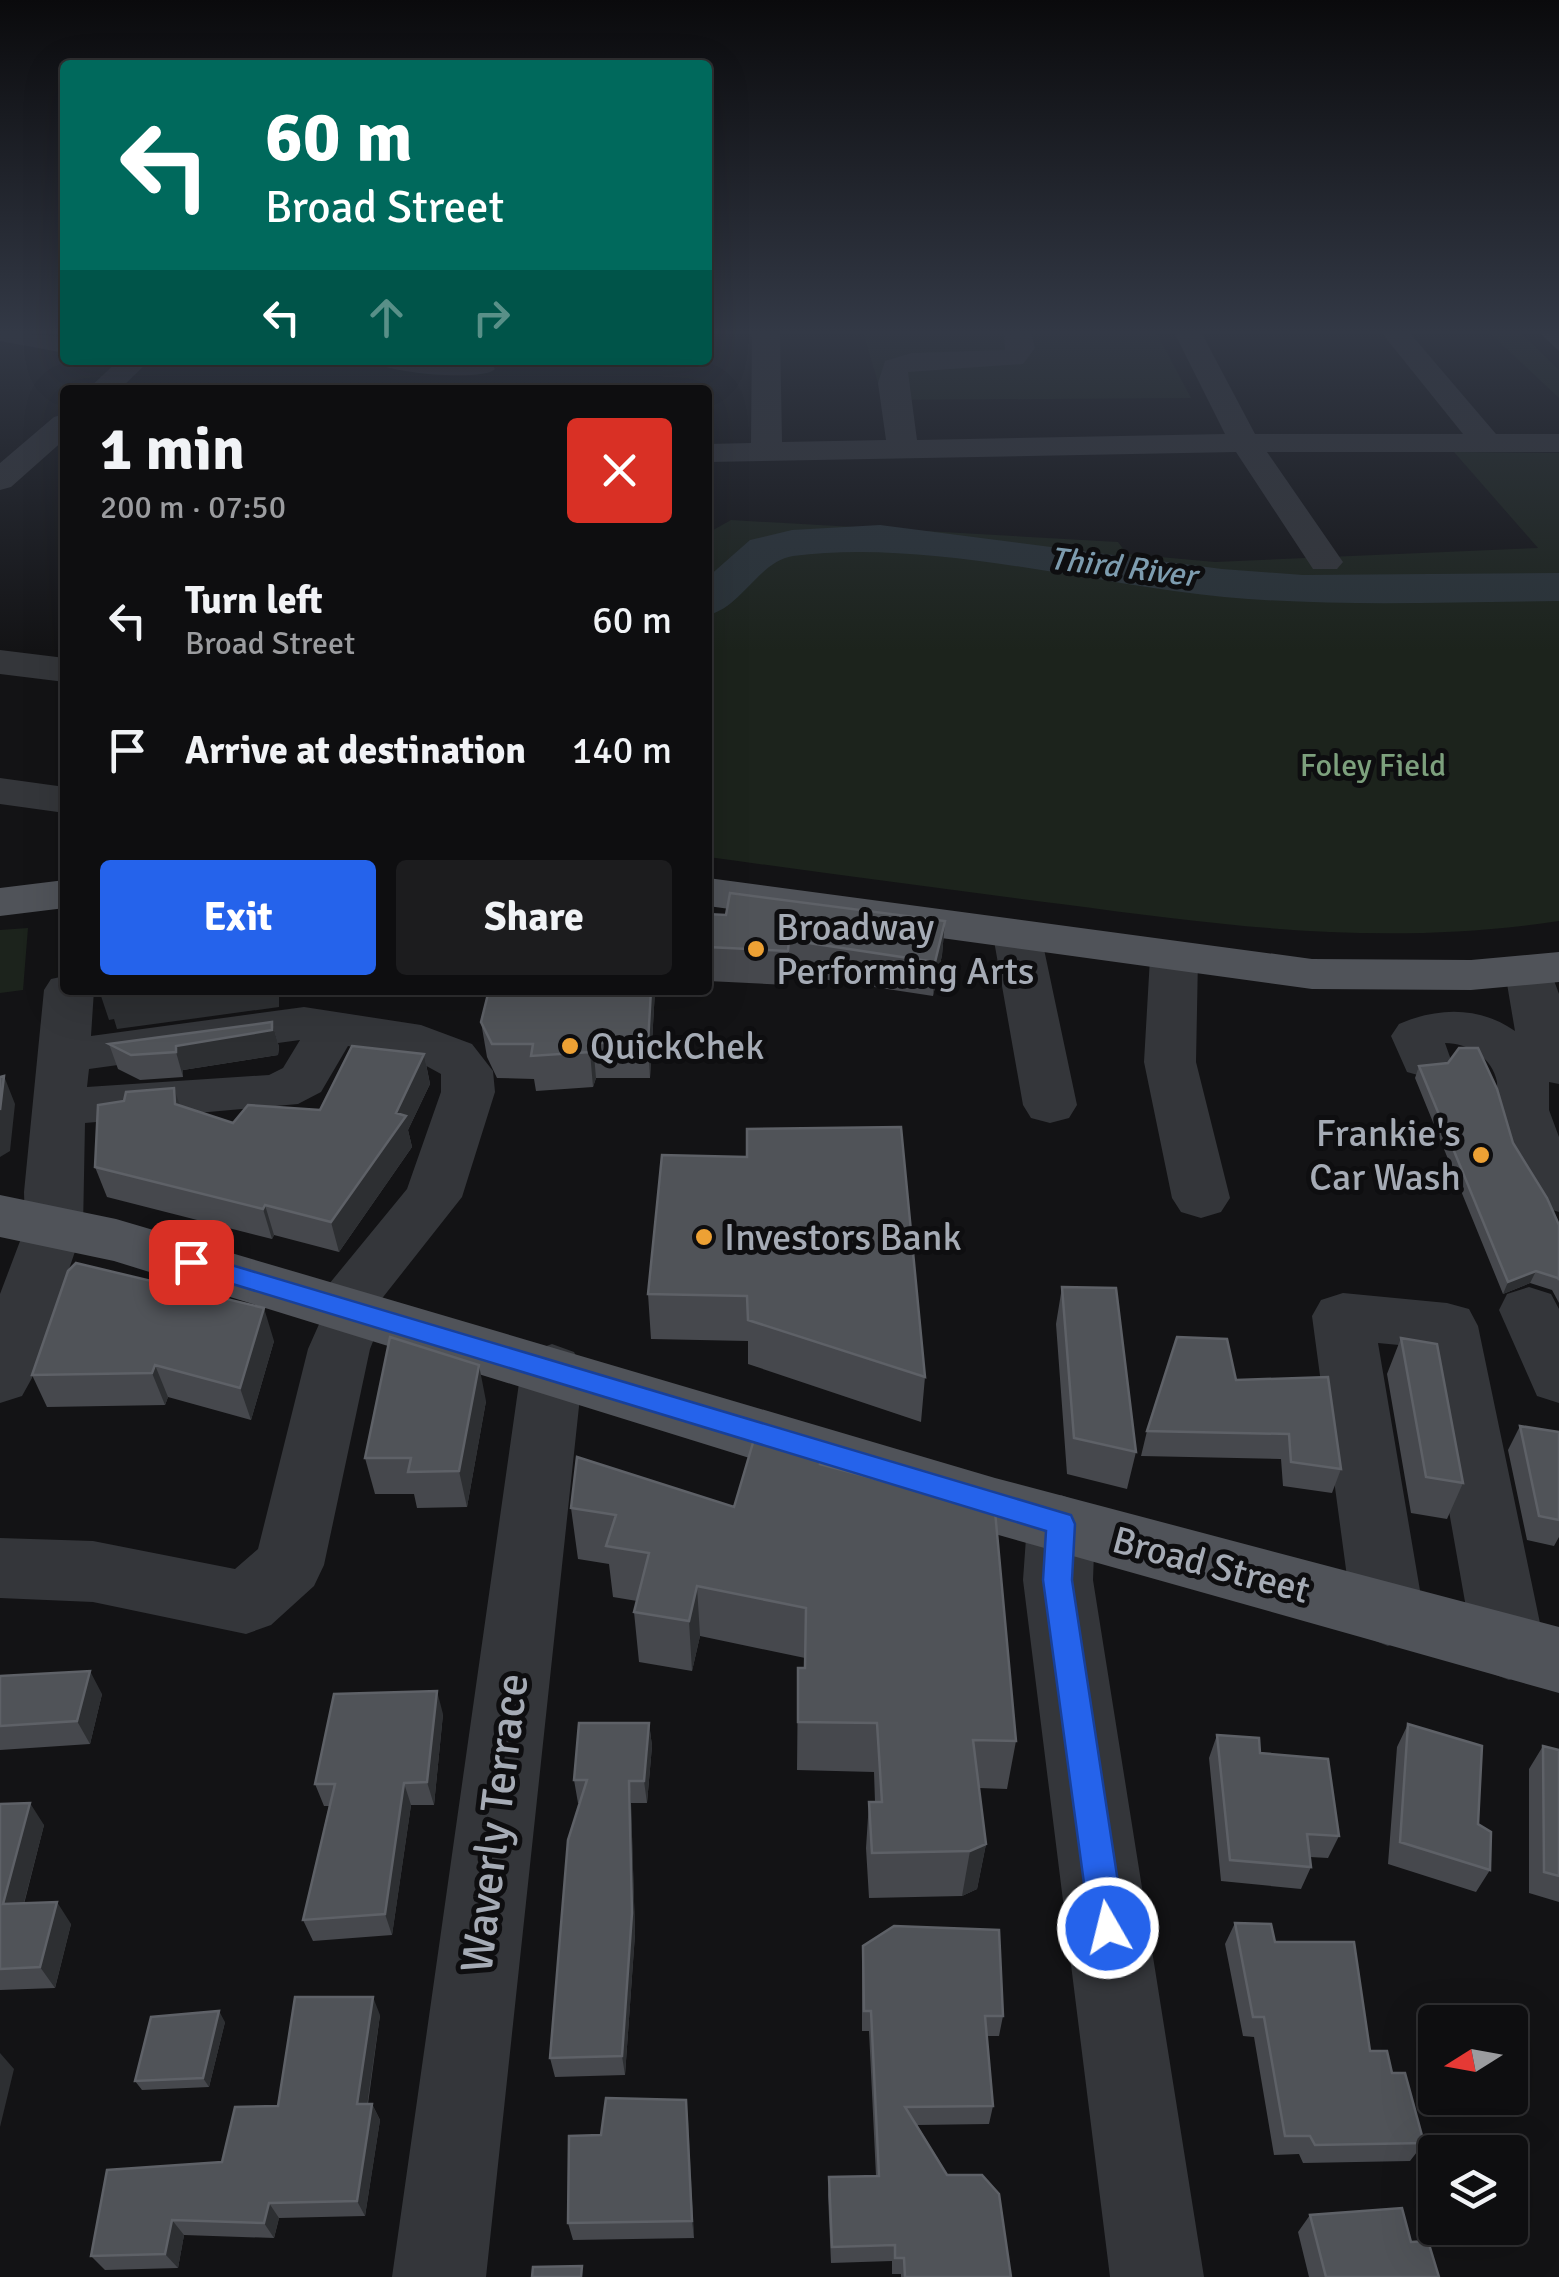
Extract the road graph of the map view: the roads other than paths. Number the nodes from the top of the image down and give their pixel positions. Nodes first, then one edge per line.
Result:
1 (48, 438) edge
2 (767, 438) edge
3 (901, 438) edge
4 (1243, 438) edge
5 (1483, 438) edge
6 (1245, 442) junction
7 (1559, 443) edge
8 (1488, 444) junction
9 (903, 449) junction
10 (767, 452) junction
11 (712, 453) edge
12 (0, 480) edge
13 (1325, 562) dead end
14 (0, 662) edge
15 (60, 669) edge
16 (0, 791) edge
17 (60, 799) edge
18 (712, 869) edge
19 (712, 879) edge
20 (712, 894) edge
21 (60, 895) edge
22 (0, 902) edge
23 (915, 904) junction
24 (60, 913) edge
25 (0, 920) edge
26 (1017, 936) junction
27 (1174, 958) junction
28 (1549, 961) edge
29 (1414, 976) junction
30 (69, 995) edge
31 (332, 1029) junction
32 (1550, 1052) edge
33 (1426, 1060) dead end
34 (62, 1082) junction
35 (1050, 1105) dead end
36 (1540, 1112) edge
37 (1559, 1192) edge
38 (1201, 1198) dead end
39 (27, 1222) edge
40 (348, 1309) junction
41 (1529, 1310) dead end
42 (552, 1368) junction
43 (0, 1378) edge
44 (1559, 1378) edge
45 (1061, 1524) junction
46 (0, 1568) edge
47 (1388, 1614) junction
48 (1534, 1654) edge
49 (439, 2277) edge
50 (1157, 2277) edge

1 - 12 street
2 - 10 street
3 - 9 street
4 - 6 street
5 - 8 street
6 - 8 street
6 - 9 street
6 - 13 street
7 - 8 street
9 - 10 street
10 - 11 street
14 - 15 street
16 - 17 street
18 - 23 main road
19 - 23 main road
20 - 26 main road
21 - 22 main road
23 - 28 main road
24 - 25 main road
26 - 27 main road
26 - 35 street
27 - 29 main road
27 - 38 street
28 - 29 main road
28 - 32 street
29 - 32 street
30 - 34 street
31 - 34 street
31 - 34 street
31 - 40 street
33 - 36 street
34 - 39 street
36 - 37 street
39 - 40 main road, Broad Street
39 - 43 street
40 - 42 main road, Broad Street
40 - 46 street
41 - 44 street
42 - 45 main road, Broad Street
42 - 49 street, Waverly Terrace
45 - 47 main road, Broad Street
45 - 50 street
47 - 48 main road, Broad Street
47 - 48 street

